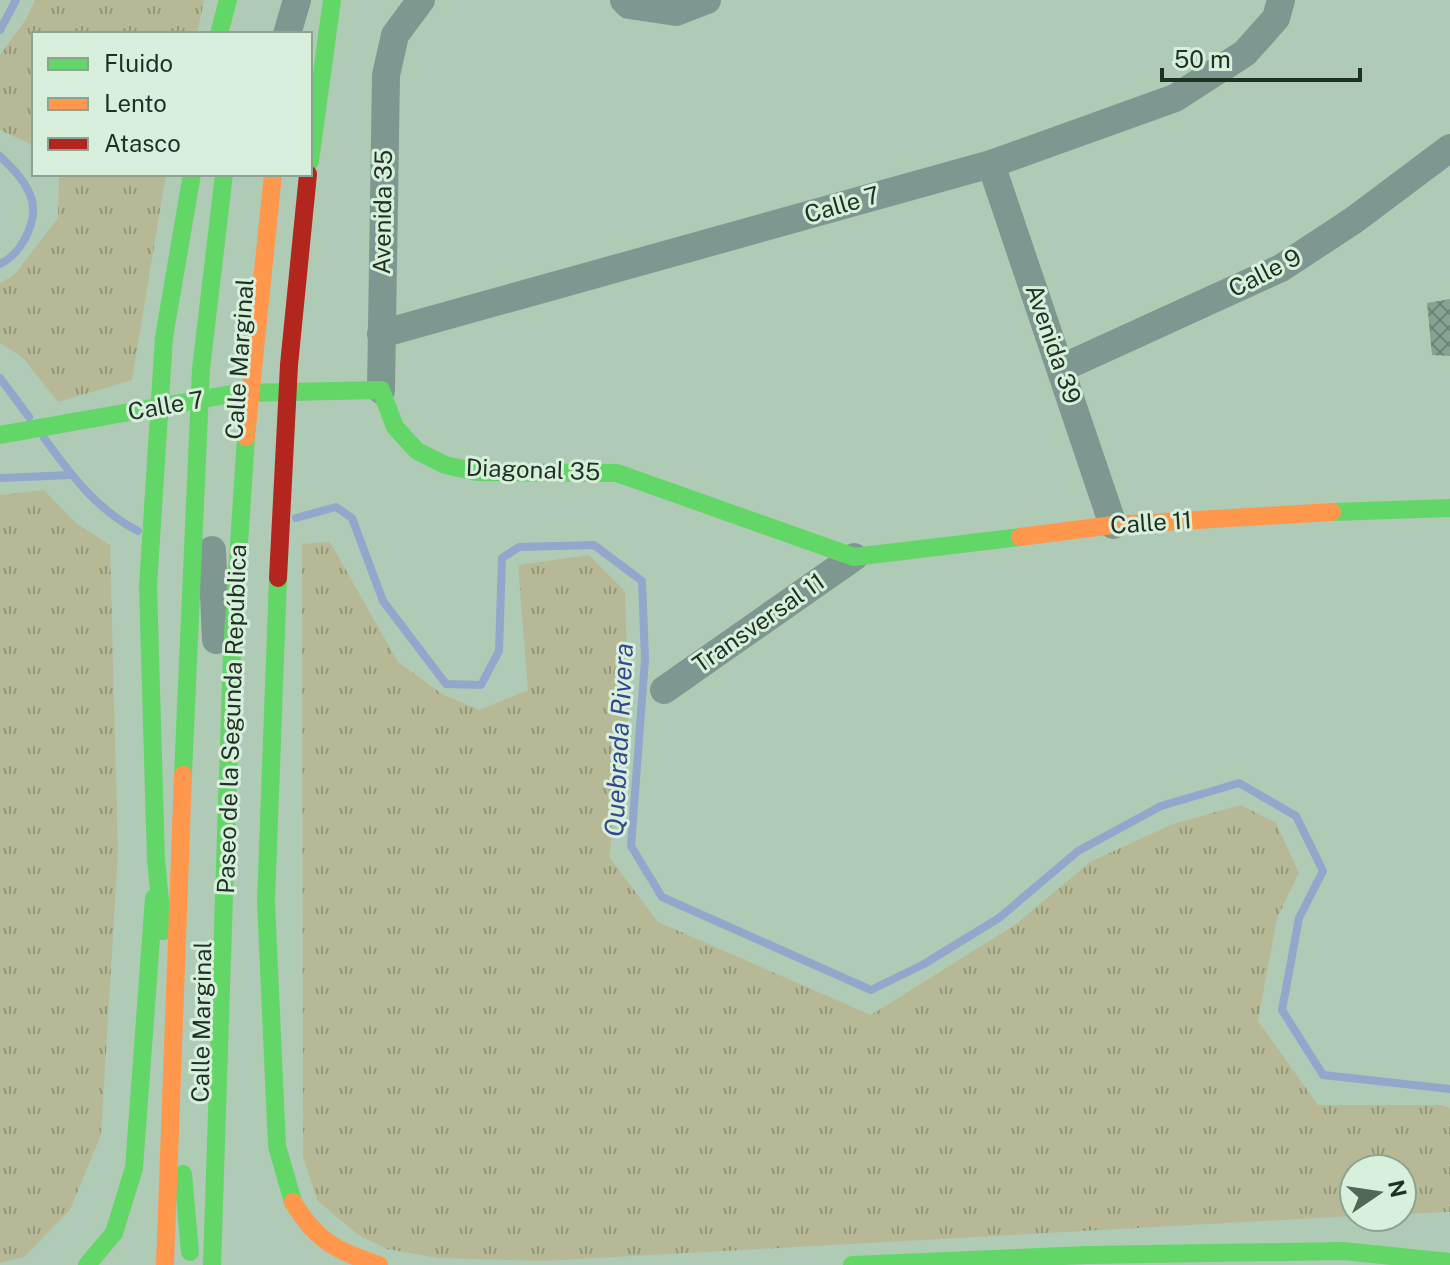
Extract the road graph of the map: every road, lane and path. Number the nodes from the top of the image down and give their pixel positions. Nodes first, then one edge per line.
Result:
1 (228, 0) edge
2 (281, 0) edge
3 (297, 0) edge
4 (314, 0) edge
5 (332, 0) edge
6 (421, 0) edge
7 (707, 0) edge
8 (627, 2) edge
9 (1278, 9) edge
10 (220, 32) edge
11 (273, 32) edge
12 (288, 32) edge
13 (305, 32) edge
14 (312, 146) edge
15 (1450, 148) edge
16 (991, 164) junction
17 (192, 176) edge
18 (224, 176) edge
19 (245, 176) edge
20 (260, 176) edge
21 (273, 176) edge
22 (308, 176) edge
23 (381, 334) junction
24 (1062, 368) junction
25 (381, 390) junction
26 (229, 395) junction
27 (0, 435) edge
28 (1450, 508) edge
29 (1113, 525) junction
30 (854, 557) junction
31 (664, 690) dead end
32 (156, 860) junction
33 (266, 902) junction
34 (250, 992) dead end
35 (239, 1053) dead end
36 (194, 1260) edge
37 (1450, 1262) edge
38 (87, 1265) edge
39 (379, 1265) edge
40 (852, 1265) edge

1 - 10 main road
2 - 11 street
3 - 12 street
4 - 13 main road
5 - 14 main road
6 - 23 street, Avenida 35
7 - 8 street
9 - 16 street, Calle 7
15 - 24 street, Calle 9
16 - 23 street, Calle 7
16 - 24 street, Avenida 39
17 - 32 main road, bridge
18 - 36 main road, Paseo de la Segunda República, bridge
19 - 26 street, Calle Marginal
20 - 26 street, Calle Marginal
21 - 36 main road, Paseo de la Segunda República, bridge
22 - 33 main road, bridge
23 - 25 street, Avenida 35
24 - 29 street, Avenida 39
25 - 26 main road, Calle 7
25 - 30 main road, Diagonal 35
26 - 27 main road, Calle 7
26 - 36 street, Calle Marginal
28 - 29 main road, Calle 11
29 - 30 main road, Calle 11
30 - 31 street, Transversal 11
32 - 36 main road
32 - 38 main road
33 - 34 main road
33 - 39 main road
35 - 36 main road
37 - 40 main road

